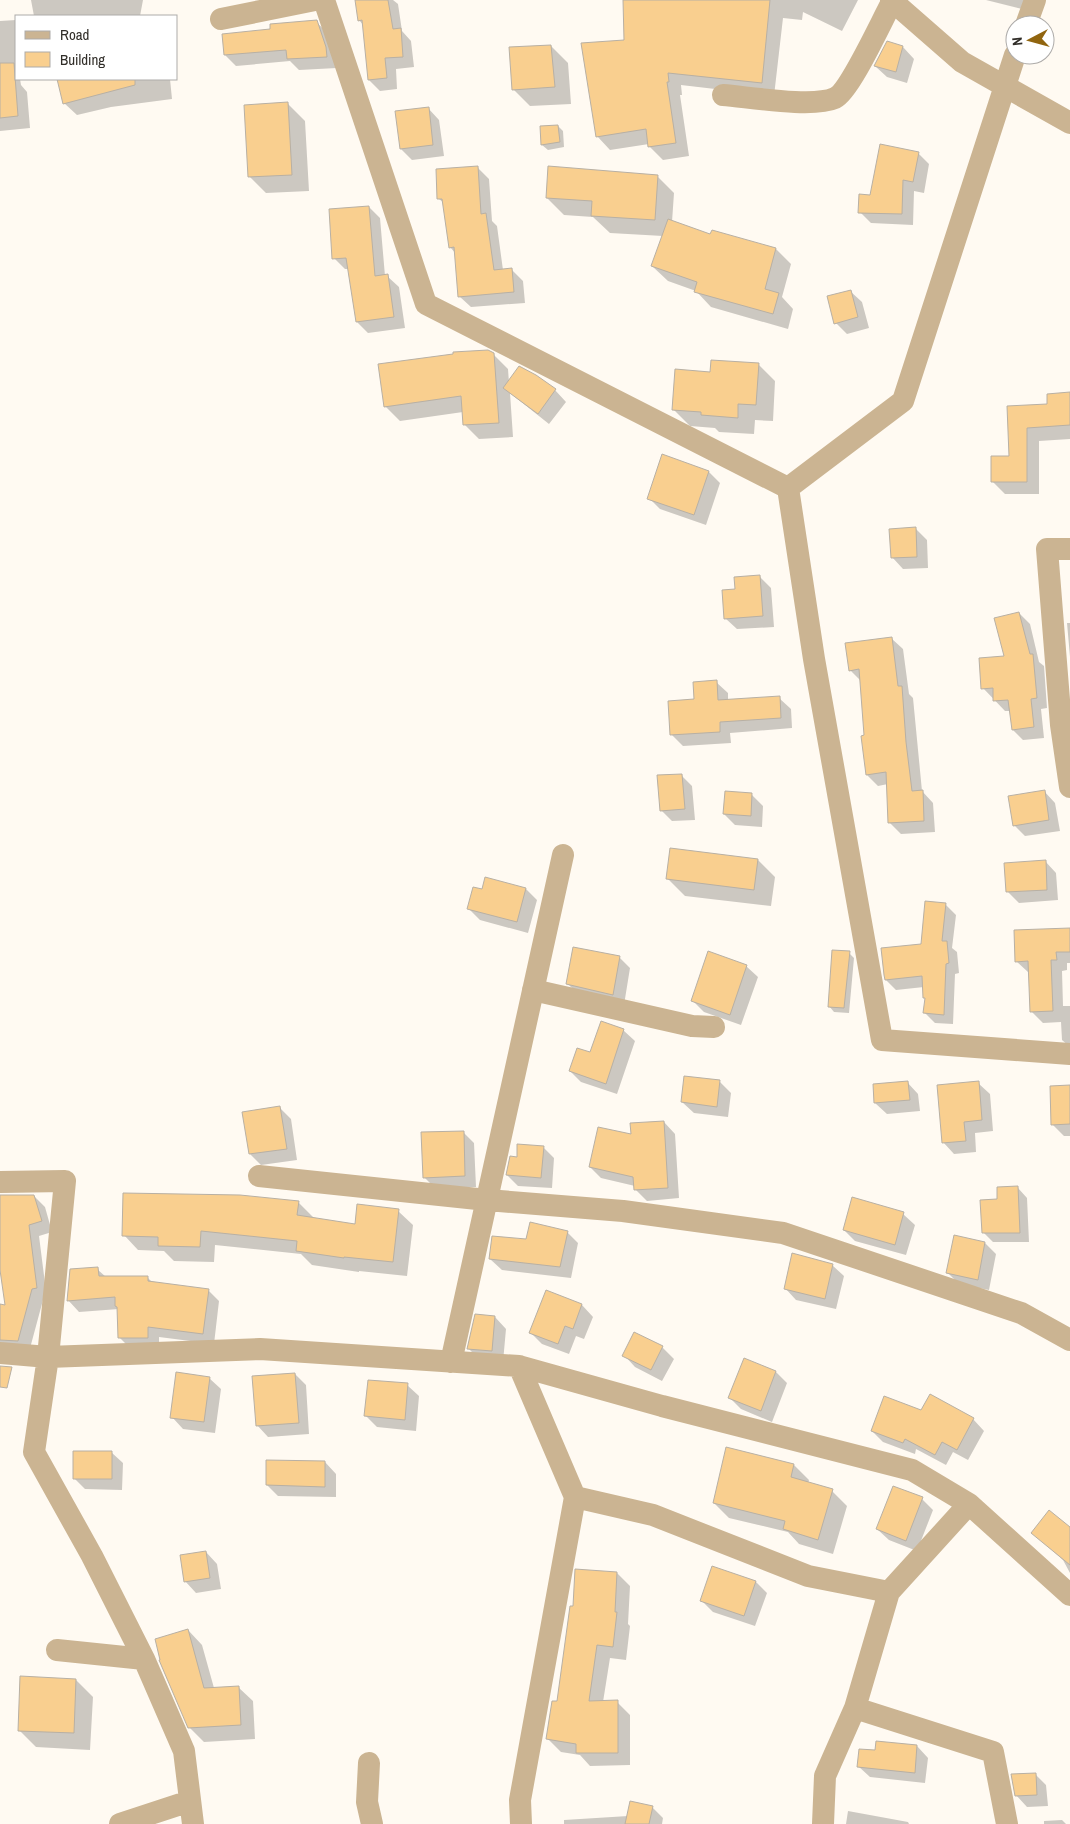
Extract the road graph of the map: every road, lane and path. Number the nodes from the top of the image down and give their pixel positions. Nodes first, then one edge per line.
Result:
1 (315, 0) edge
2 (324, 0) edge
3 (1035, 0) edge
4 (891, 1) edge
5 (1030, 15) edge
6 (220, 19) dead end
7 (1012, 65) edge
8 (1004, 87) junction
9 (723, 95) dead end
10 (1070, 123) edge
11 (788, 488) junction
12 (1070, 549) edge
13 (1066, 725) edge
14 (1070, 788) edge
15 (563, 855) dead end
16 (533, 990) junction
17 (714, 1027) dead end
18 (1070, 1054) edge
19 (259, 1176) dead end
20 (0, 1182) edge
21 (487, 1200) junction
22 (1070, 1340) edge
23 (0, 1353) edge
24 (48, 1357) junction
25 (451, 1362) junction
26 (520, 1366) junction
27 (575, 1497) junction
28 (969, 1504) junction
29 (889, 1592) junction
30 (1070, 1595) edge
31 (57, 1650) dead end
32 (144, 1659) junction
33 (855, 1708) junction
34 (369, 1763) dead end
35 (190, 1801) junction
36 (120, 1824) edge
37 (193, 1824) edge
38 (372, 1824) edge
39 (521, 1824) edge
40 (824, 1824) edge
41 (1007, 1824) edge

1 - 6 street
2 - 11 street
3 - 5 street
4 - 8 street
4 - 9 street
7 - 8 street
8 - 10 street
8 - 11 street
11 - 18 street
12 - 13 street
13 - 14 street
15 - 16 street
16 - 17 street
16 - 21 street
19 - 21 street
20 - 24 street
21 - 22 street
21 - 25 street
23 - 24 street
24 - 25 street
24 - 32 street
25 - 26 street
26 - 27 street
26 - 28 street
27 - 29 street
27 - 39 street
28 - 29 street
28 - 30 street
29 - 33 street
31 - 32 street
32 - 35 street
33 - 40 street
33 - 41 street
34 - 38 street
35 - 36 street
35 - 37 street

